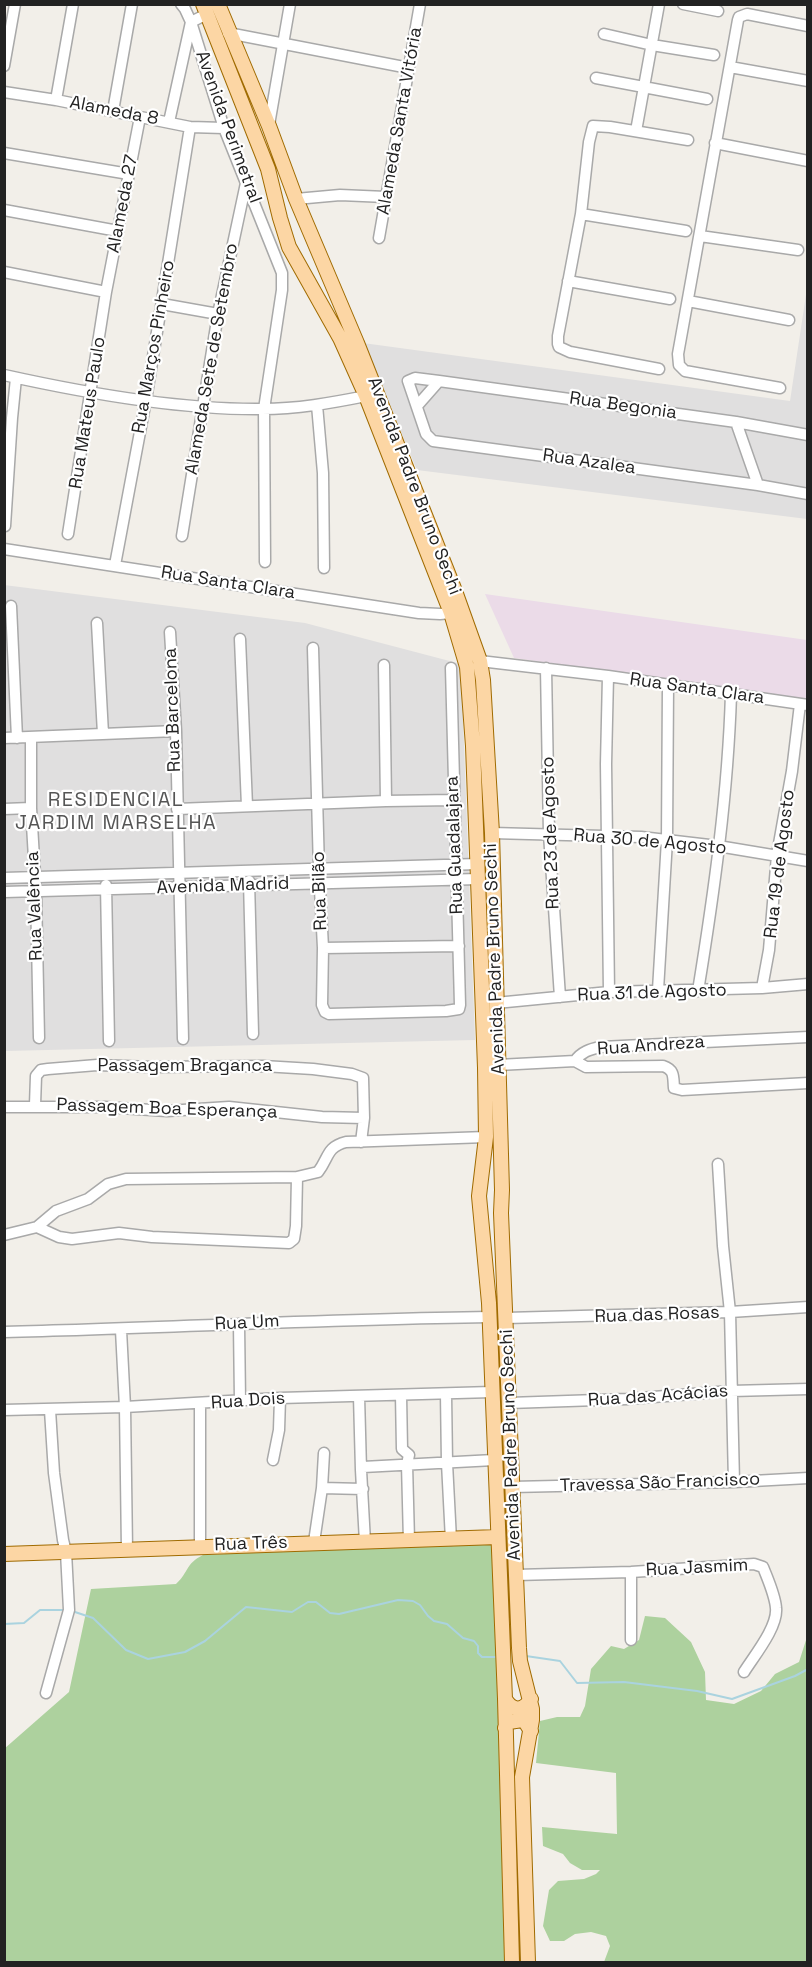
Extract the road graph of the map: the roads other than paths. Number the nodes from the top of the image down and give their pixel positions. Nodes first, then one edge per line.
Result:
1 (15, 4) edge
2 (73, 4) edge
3 (132, 4) edge
4 (181, 4) edge
5 (226, 4) edge
6 (290, 4) edge
7 (420, 4) edge
8 (659, 4) edge
9 (683, 4) edge
10 (209, 8) edge
11 (718, 11) dead end
12 (191, 22) junction
13 (226, 26) junction
14 (807, 26) edge
15 (604, 34) dead end
16 (283, 44) junction
17 (652, 45) junction
18 (714, 55) dead end
19 (4, 66) edge
20 (730, 67) junction
21 (409, 68) junction
22 (596, 78) dead end
23 (807, 81) edge
24 (645, 87) junction
25 (4, 92) edge
26 (707, 99) dead end
27 (56, 100) junction
28 (113, 111) junction
29 (140, 117) junction
30 (169, 122) junction
31 (269, 126) junction
32 (190, 127) junction
33 (224, 128) junction
34 (636, 131) junction
35 (688, 140) dead end
36 (715, 143) junction
37 (4, 153) edge
38 (807, 161) edge
39 (129, 174) junction
40 (246, 183) junction
41 (386, 197) junction
42 (296, 199) junction
43 (4, 210) edge
44 (580, 214) junction
45 (118, 231) junction
46 (686, 231) dead end
47 (313, 236) junction
48 (700, 236) junction
49 (379, 237) dead end
50 (289, 247) junction
51 (798, 250) dead end
52 (4, 272) edge
53 (568, 281) junction
54 (106, 292) junction
55 (670, 299) dead end
56 (688, 301) junction
57 (162, 303) junction
58 (218, 314) junction
59 (789, 320) dead end
60 (659, 369) dead end
61 (4, 375) edge
62 (16, 378) junction
63 (438, 381) junction
64 (408, 383) joint
65 (780, 388) dead end
66 (91, 392) junction
67 (366, 396) junction
68 (146, 400) junction
69 (317, 405) junction
70 (202, 406) junction
71 (417, 406) junction
72 (264, 409) junction
73 (736, 422) junction
74 (807, 435) edge
75 (758, 484) junction
76 (807, 494) edge
77 (5, 526) edge
78 (68, 534) dead end
79 (182, 536) dead end
80 (4, 549) edge
81 (265, 562) dead end
82 (115, 565) junction
83 (324, 568) dead end
84 (11, 606) dead end
85 (451, 613) junction
86 (97, 623) dead end
87 (170, 632) dead end
88 (240, 639) dead end
89 (313, 648) dead end
90 (480, 661) junction
91 (384, 665) dead end
92 (451, 668) dead end
93 (546, 668) junction
94 (608, 676) junction
95 (668, 685) junction
96 (731, 694) junction
97 (804, 704) edge
98 (176, 731) junction
99 (103, 734) junction
100 (4, 738) edge
101 (17, 738) junction
102 (31, 738) junction
103 (454, 800) junction
104 (386, 801) junction
105 (318, 804) junction
106 (247, 806) junction
107 (32, 808) junction
108 (4, 809) edge
109 (177, 809) junction
110 (492, 833) junction
111 (549, 834) junction
112 (607, 836) junction
113 (667, 840) junction
114 (718, 846) junction
115 (777, 855) junction
116 (807, 861) edge
117 (478, 864) junction
118 (457, 865) junction
119 (318, 870) junction
120 (249, 872) junction
121 (178, 873) junction
122 (105, 875) junction
123 (34, 877) junction
124 (4, 878) edge
125 (478, 879) junction
126 (457, 880) junction
127 (319, 883) junction
128 (249, 885) junction
129 (178, 887) junction
130 (106, 890) junction
131 (4, 892) edge
132 (36, 892) junction
133 (459, 946) junction
134 (323, 948) junction
135 (807, 984) edge
136 (762, 988) junction
137 (658, 990) junction
138 (698, 991) junction
139 (609, 992) junction
140 (560, 997) junction
141 (496, 1003) junction
142 (446, 1011) joint
143 (252, 1034) dead end
144 (807, 1037) edge
145 (39, 1038) dead end
146 (183, 1039) dead end
147 (109, 1041) dead end
148 (575, 1061) junction
149 (498, 1065) junction
150 (807, 1083) edge
151 (35, 1105) junction
152 (4, 1107) edge
153 (364, 1118) junction
154 (486, 1137) junction
155 (361, 1142) junction
156 (718, 1164) dead end
157 (297, 1177) junction
158 (480, 1187) junction
159 (502, 1190) junction
160 (480, 1209) junction
161 (501, 1213) junction
162 (37, 1227) junction
163 (4, 1235) edge
164 (807, 1307) edge
165 (730, 1312) junction
166 (489, 1317) junction
167 (506, 1318) junction
168 (238, 1324) junction
169 (121, 1330) junction
170 (4, 1332) edge
171 (807, 1389) edge
172 (731, 1391) junction
173 (492, 1392) junction
174 (446, 1394) junction
175 (401, 1395) junction
176 (358, 1396) junction
177 (280, 1398) junction
178 (240, 1401) junction
179 (509, 1403) junction
180 (200, 1404) junction
181 (125, 1407) junction
182 (4, 1410) edge
183 (51, 1410) junction
184 (324, 1453) dead end
185 (273, 1460) dead end
186 (494, 1460) junction
187 (447, 1463) junction
188 (407, 1464) junction
189 (361, 1470) junction
190 (807, 1478) edge
191 (734, 1482) junction
192 (512, 1487) junction
193 (321, 1488) junction
194 (363, 1490) junction
195 (498, 1537) junction
196 (451, 1540) junction
197 (409, 1541) junction
198 (314, 1542) junction
199 (365, 1542) junction
200 (200, 1546) junction
201 (127, 1550) junction
202 (66, 1552) junction
203 (4, 1554) edge
204 (631, 1572) junction
205 (516, 1575) junction
206 (631, 1640) dead end
207 (744, 1672) dead end
208 (46, 1693) dead end
209 (505, 1699) junction
210 (531, 1699) junction
211 (505, 1728) junction
212 (531, 1731) junction
213 (512, 1962) edge
214 (528, 1962) edge

1 - 19 street
2 - 27 street
3 - 28 street
4 - 12 street, Avenida Perimetral
5 - 13 street
6 - 16 street
7 - 21 street, Alameda Santa Vitória
8 - 17 street
9 - 11 street
10 - 12 street
10 - 13 main road, Avenida Padre Bruno Sechi
10 - 50 main road, Avenida Padre Bruno Sechi
12 - 30 street
12 - 33 street, Avenida Perimetral
13 - 16 street
13 - 31 main road, Avenida Padre Bruno Sechi
14 - 20 street
15 - 17 street
16 - 21 street
16 - 31 street
17 - 18 street
17 - 24 street
20 - 23 street
20 - 36 street
21 - 41 street, Alameda Santa Vitória
22 - 24 street
24 - 26 street
24 - 34 street
25 - 27 street, Alameda 8
27 - 28 street, Alameda 8
28 - 29 street, Alameda 8
29 - 30 street, Alameda 8
29 - 39 street, Alameda 27
30 - 32 street, Alameda 8
31 - 42 main road, Avenida Padre Bruno Sechi
32 - 33 street, Alameda 8
32 - 57 street, Rua Marços Pinheiro
33 - 40 street, Avenida Perimetral
34 - 35 street
34 - 44 street
36 - 38 street
36 - 48 street
37 - 39 street
39 - 45 street, Alameda 27
40 - 58 street, Alameda Sete de Setembro
40 - 72 street, Avenida Perimetral
41 - 42 street
41 - 49 street, Alameda Santa Vitória
42 - 47 main road, Avenida Padre Bruno Sechi
43 - 45 street
44 - 46 street
44 - 53 street
45 - 54 street, Alameda 27
47 - 50 main road
47 - 90 main road, Avenida Padre Bruno Sechi
48 - 51 street
48 - 56 street
50 - 67 main road, Avenida Padre Bruno Sechi
52 - 54 street
53 - 55 street
53 - 60 street
54 - 66 street, Rua Mateus Paulo
56 - 59 street
56 - 65 street
57 - 58 street
57 - 68 street, Rua Marços Pinheiro
58 - 70 street, Alameda Sete de Setembro
61 - 62 street
62 - 66 street
62 - 77 street
63 - 64 street, Rua Begonia
63 - 71 street
63 - 73 street, Rua Begonia
64 - 71 street, Rua Azalea
66 - 68 street
66 - 78 street, Rua Mateus Paulo
67 - 69 street
67 - 85 main road, Avenida Padre Bruno Sechi
68 - 70 street
68 - 82 street, Rua Marços Pinheiro
69 - 72 street
69 - 83 street
70 - 72 street
70 - 79 street, Alameda Sete de Setembro
71 - 75 street, Rua Azalea
72 - 81 street, Avenida Perimetral
73 - 74 street, Rua Begonia
73 - 75 street
75 - 76 street, Rua Azalea
80 - 82 street, Rua Santa Clara
82 - 85 street, Rua Santa Clara
84 - 101 street
85 - 117 main road, Avenida Padre Bruno Sechi
86 - 99 street
87 - 98 street, Rua Barcelona
88 - 106 street
89 - 105 street, Rua Bilão
90 - 93 street, Rua Santa Clara
90 - 110 main road, Avenida Padre Bruno Sechi
91 - 104 street
92 - 103 street, Rua Guadalajara
93 - 94 street, Rua Santa Clara
93 - 111 street, Rua 23 de Agosto
94 - 95 street, Rua Santa Clara
94 - 112 street
95 - 96 street, Rua Santa Clara
95 - 113 street
96 - 97 street, Rua Santa Clara
96 - 114 street
97 - 115 street, Rua 19 de Agosto
98 - 99 street
98 - 109 street, Rua Barcelona
99 - 102 street
100 - 101 street
101 - 102 street
102 - 107 street, Rua Valência
103 - 104 street
103 - 118 street, Rua Guadalajara
104 - 105 street
105 - 106 street
105 - 119 street, Rua Bilão
106 - 109 street
107 - 108 street
107 - 123 street, Rua Valência
109 - 121 street, Rua Barcelona
110 - 111 street, Rua 30 de Agosto
110 - 141 main road, Avenida Padre Bruno Sechi
111 - 112 street, Rua 30 de Agosto
111 - 140 street, Rua 23 de Agosto
112 - 113 street, Rua 30 de Agosto
112 - 139 street
113 - 114 street, Rua 30 de Agosto
113 - 137 street
114 - 115 street, Rua 30 de Agosto
114 - 138 street
115 - 116 street, Rua 30 de Agosto
115 - 136 street, Rua 19 de Agosto
117 - 118 street, Avenida Madrid
117 - 125 main road, Avenida Padre Bruno Sechi
118 - 119 street, Avenida Madrid
118 - 126 street, Rua Guadalajara
119 - 120 street, Avenida Madrid
119 - 127 street, Rua Bilão
120 - 121 street, Avenida Madrid
120 - 128 street
121 - 122 street, Avenida Madrid
121 - 129 street, Rua Barcelona
122 - 123 street, Avenida Madrid
122 - 130 street
123 - 124 street, Avenida Madrid
123 - 132 street, Rua Valência
125 - 126 street, Avenida Madrid
125 - 154 main road, Avenida Padre Bruno Sechi
126 - 127 street, Avenida Madrid
126 - 133 street, Rua Guadalajara
127 - 128 street, Avenida Madrid
127 - 134 street, Rua Bilão
128 - 129 street, Avenida Madrid
128 - 143 street
129 - 130 street, Avenida Madrid
129 - 146 street, Rua Barcelona
130 - 132 street, Avenida Madrid
130 - 147 street
131 - 132 street, Avenida Madrid
132 - 145 street, Rua Valência
133 - 134 street
133 - 142 street, Rua Guadalajara
134 - 142 street, Rua Bilão
135 - 136 street, Rua 31 de Agosto
136 - 138 street, Rua 31 de Agosto
137 - 138 street, Rua 31 de Agosto
137 - 139 street, Rua 31 de Agosto
139 - 140 street, Rua 31 de Agosto
140 - 141 street, Rua 31 de Agosto
141 - 149 main road, Avenida Padre Bruno Sechi
144 - 148 street, Rua Andreza
148 - 149 street, Rua Andreza
148 - 150 street
149 - 159 main road, Avenida Padre Bruno Sechi
151 - 152 street, Passagem Boa Esperança
151 - 153 street, Passagem Boa Esperança
151 - 153 street, Passagem Braganca
153 - 155 street
154 - 155 street
154 - 158 main road, Avenida Padre Bruno Sechi
155 - 157 street
156 - 165 street
157 - 162 street
157 - 162 street
158 - 159 main road
158 - 160 main road, Avenida Padre Bruno Sechi
159 - 161 main road, Avenida Padre Bruno Sechi
160 - 161 main road
160 - 166 main road, Avenida Padre Bruno Sechi
161 - 167 main road, Avenida Padre Bruno Sechi
162 - 163 street
164 - 165 street, Rua das Rosas
165 - 167 street, Rua das Rosas
165 - 172 street
166 - 168 street, Rua Um
166 - 173 main road, Avenida Padre Bruno Sechi
167 - 179 main road, Avenida Padre Bruno Sechi
168 - 169 street, Rua Um
168 - 178 street
169 - 170 street, Rua Um
169 - 181 street
171 - 172 street, Rua das Acácias
172 - 179 street, Rua das Acácias
172 - 191 street
173 - 174 street, Rua Dois
173 - 186 main road, Avenida Padre Bruno Sechi
174 - 175 street, Rua Dois
174 - 187 street
175 - 176 street, Rua Dois
175 - 188 street
176 - 177 street, Rua Dois
176 - 189 street
177 - 178 street, Rua Dois
177 - 185 street
178 - 180 street, Rua Dois
179 - 192 main road, Avenida Padre Bruno Sechi
180 - 181 street, Rua Dois
180 - 200 street
181 - 183 street, Rua Dois
181 - 201 street
182 - 183 street, Rua Dois
183 - 202 street
184 - 193 street
186 - 187 street
186 - 195 main road, Avenida Padre Bruno Sechi
187 - 188 street
187 - 196 street
188 - 189 street
188 - 197 street
189 - 194 street
190 - 191 street, Travessa São Francisco
191 - 192 street, Travessa São Francisco
192 - 205 main road, Avenida Padre Bruno Sechi
193 - 194 street
193 - 198 street
194 - 199 street
195 - 196 main road, Rua Três
195 - 209 main road, Avenida Padre Bruno Sechi
196 - 197 main road, Rua Três
197 - 199 main road, Rua Três
198 - 199 main road, Rua Três
198 - 200 main road, Rua Três
200 - 201 main road, Rua Três
201 - 202 main road, Rua Três
202 - 203 main road, Rua Três
202 - 208 street
204 - 205 street, Rua Jasmim
204 - 206 street
204 - 207 street, Rua Jasmim
205 - 210 main road, Avenida Padre Bruno Sechi
209 - 210 main road
209 - 211 main road, Avenida Padre Bruno Sechi
210 - 212 main road, Avenida Padre Bruno Sechi
211 - 212 main road
211 - 213 main road, Avenida Padre Bruno Sechi
212 - 214 main road, Avenida Padre Bruno Sechi

